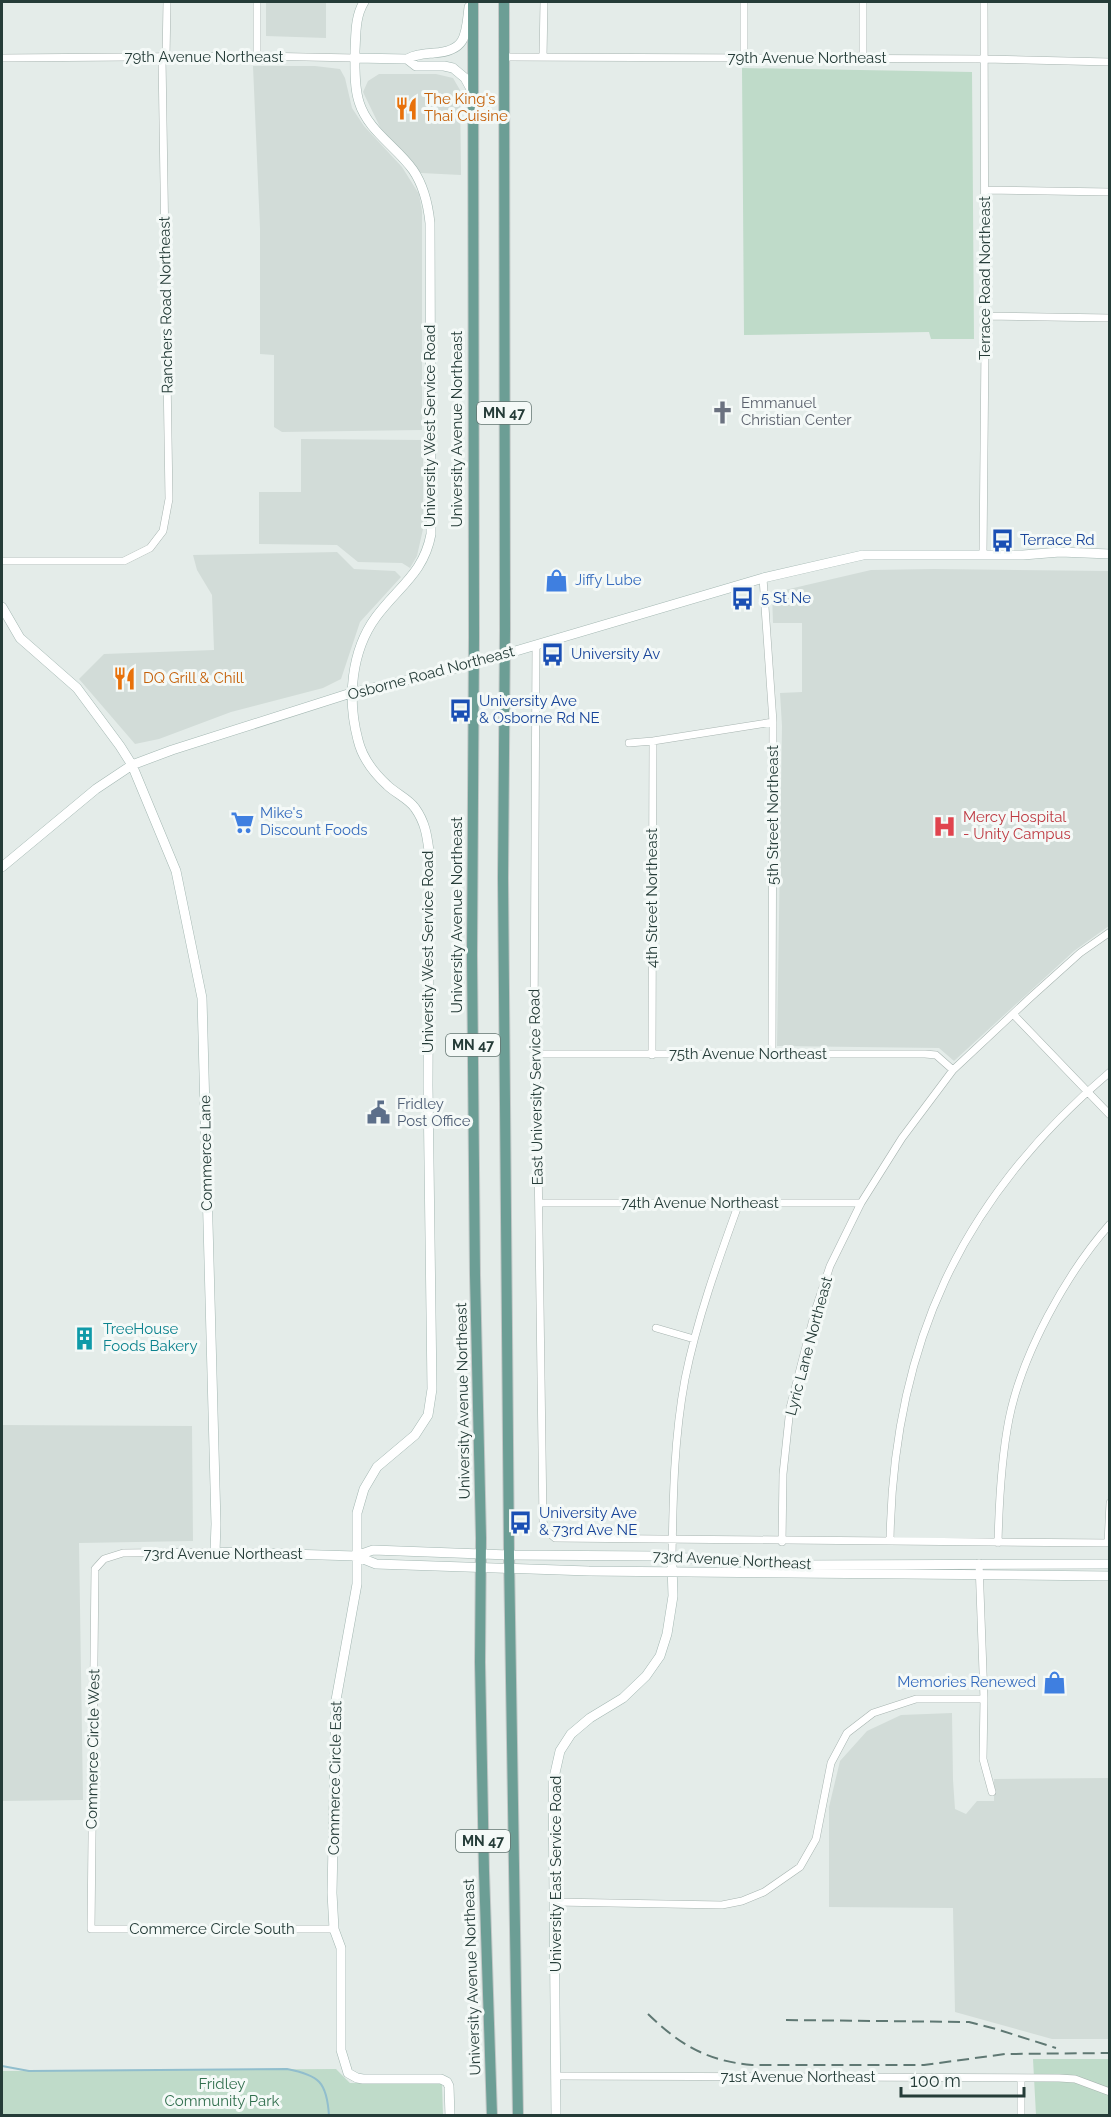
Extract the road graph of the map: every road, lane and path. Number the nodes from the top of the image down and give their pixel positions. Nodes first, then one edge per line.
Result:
1 (167, 2) edge
2 (257, 2) edge
3 (364, 2) edge
4 (471, 2) edge
5 (504, 2) edge
6 (544, 2) edge
7 (744, 2) edge
8 (863, 2) edge
9 (984, 2) edge
10 (257, 56) junction
11 (504, 57) junction
12 (543, 57) junction
13 (744, 57) junction
14 (2, 58) edge
15 (164, 58) junction
16 (355, 58) junction
17 (863, 58) junction
18 (407, 59) junction
19 (984, 59) junction
20 (1110, 62) edge
21 (472, 91) junction
22 (985, 190) junction
23 (1110, 192) edge
24 (985, 316) junction
25 (1110, 318) edge
26 (1110, 554) edge
27 (983, 555) junction
28 (2, 561) edge
29 (763, 578) junction
30 (2, 607) edge
31 (536, 645) junction
32 (504, 654) junction
33 (473, 663) junction
34 (351, 693) junction
35 (774, 722) junction
36 (653, 741) junction
37 (629, 743) dead end
38 (132, 765) junction
39 (2, 867) edge
40 (1110, 932) edge
41 (1013, 1014) junction
42 (536, 1054) junction
43 (652, 1054) junction
44 (772, 1054) junction
45 (953, 1070) junction
46 (1110, 1072) edge
47 (1088, 1090) junction
48 (1110, 1115) edge
49 (538, 1203) junction
50 (739, 1203) junction
51 (861, 1203) junction
52 (1110, 1224) edge
53 (656, 1328) dead end
54 (694, 1339) junction
55 (1110, 1503) edge
56 (544, 1529) joint
57 (672, 1539) junction
58 (890, 1541) junction
59 (782, 1542) junction
60 (998, 1543) junction
61 (1109, 1543) edge
62 (215, 1552) junction
63 (481, 1553) junction
64 (509, 1555) junction
65 (356, 1556) junction
66 (672, 1557) junction
67 (979, 1563) junction
68 (1110, 1564) edge
69 (480, 1566) junction
70 (510, 1568) junction
71 (95, 1569) joint
72 (671, 1572) junction
73 (979, 1576) junction
74 (1110, 1576) edge
75 (984, 1700) junction
76 (992, 1792) dead end
77 (555, 1902) junction
78 (91, 1929) joint
79 (334, 1929) junction
80 (556, 2076) junction
81 (1021, 2078) junction
82 (1110, 2092) edge
83 (450, 2115) edge
84 (492, 2115) edge
85 (518, 2115) edge
86 (556, 2115) edge
87 (1021, 2115) edge

1 - 15 street, Ranchers Road Northeast
2 - 10 street
3 - 16 street, University West Service Road
4 - 18 street, 79th Avenue Northeast
4 - 21 main road, University Avenue Northeast / MN 47
5 - 11 main road, MN 47
6 - 12 street
7 - 13 street
8 - 17 street
9 - 19 street, Terrace Road Northeast
10 - 15 street, 79th Avenue Northeast
10 - 16 street, 79th Avenue Northeast
11 - 12 street, 79th Avenue Northeast
11 - 32 main road, MN 47
12 - 13 street, 79th Avenue Northeast
13 - 17 street, 79th Avenue Northeast
14 - 15 street, 79th Avenue Northeast
15 - 28 street, Ranchers Road Northeast
16 - 18 street, 79th Avenue Northeast
16 - 34 street, University West Service Road
17 - 19 street, 79th Avenue Northeast
18 - 21 street, 79th Avenue Northeast
19 - 20 street, 79th Avenue Northeast
19 - 22 street, Terrace Road Northeast
21 - 33 main road, University Avenue Northeast / MN 47
22 - 23 street
22 - 24 street, Terrace Road Northeast
24 - 25 street
24 - 27 street, Terrace Road Northeast
26 - 27 street, Osborne Road Northeast
27 - 29 street, Osborne Road Northeast
29 - 31 street, Osborne Road Northeast
29 - 35 street, 5th Street Northeast
30 - 38 street, Commerce Lane
31 - 32 street, Osborne Road Northeast
31 - 42 street, East University Service Road
32 - 33 street, Osborne Road Northeast
32 - 64 main road, MN 47
33 - 34 street, Osborne Road Northeast
33 - 63 main road, University Avenue Northeast / MN 47
34 - 38 street, Osborne Road Northeast
34 - 65 street, University West Service Road
35 - 36 street
35 - 44 street, 5th Street Northeast
36 - 37 street
36 - 43 street, 4th Street Northeast
38 - 39 street, Osborne Road Northeast
38 - 62 street, Commerce Lane
40 - 41 street, Lyric Lane Northeast
41 - 45 street, Lyric Lane Northeast
41 - 47 street
42 - 43 street, 75th Avenue Northeast
42 - 49 street, East University Service Road
43 - 44 street, 75th Avenue Northeast
44 - 45 street, 75th Avenue Northeast
45 - 51 street, Lyric Lane Northeast
46 - 47 street
47 - 48 street
47 - 58 street
49 - 50 street, 74th Avenue Northeast
49 - 56 street, East University Service Road
50 - 51 street, 74th Avenue Northeast
50 - 54 street
51 - 59 street, Lyric Lane Northeast
52 - 60 street
53 - 54 street
54 - 57 street
55 - 61 street
56 - 57 street, 73rd Avenue Northeast
57 - 59 street, 73rd Avenue Northeast
57 - 66 street
58 - 59 street, 73rd Avenue Northeast
58 - 60 street, 73rd Avenue Northeast
60 - 61 street, 73rd Avenue Northeast
62 - 65 street, 73rd Avenue Northeast
62 - 71 street, 73rd Avenue Northeast
63 - 64 street, 73rd Avenue Northeast
63 - 65 street, 73rd Avenue Northeast
63 - 69 main road, University Avenue Northeast / MN 47
64 - 66 street, 73rd Avenue Northeast
64 - 70 main road, MN 47
65 - 69 street, 73rd Avenue Northeast
65 - 79 street, Commerce Circle East
66 - 67 street, 73rd Avenue Northeast
66 - 72 street, University East Service Road
67 - 68 street, 73rd Avenue Northeast
67 - 73 street
69 - 70 street, 73rd Avenue Northeast
69 - 84 main road, University Avenue Northeast / MN 47
70 - 72 street, 73rd Avenue Northeast
70 - 85 main road, MN 47
71 - 78 street, Commerce Circle West
72 - 73 street, 73rd Avenue Northeast
72 - 77 street, University East Service Road
73 - 74 street, 73rd Avenue Northeast
73 - 75 street
75 - 76 street
75 - 77 street
77 - 80 street, University East Service Road
78 - 79 street, Commerce Circle South
79 - 83 street, Commerce Circle East
80 - 81 street, 71st Avenue Northeast
80 - 86 street, University East Service Road
81 - 82 street, 71st Avenue Northeast
81 - 87 street

